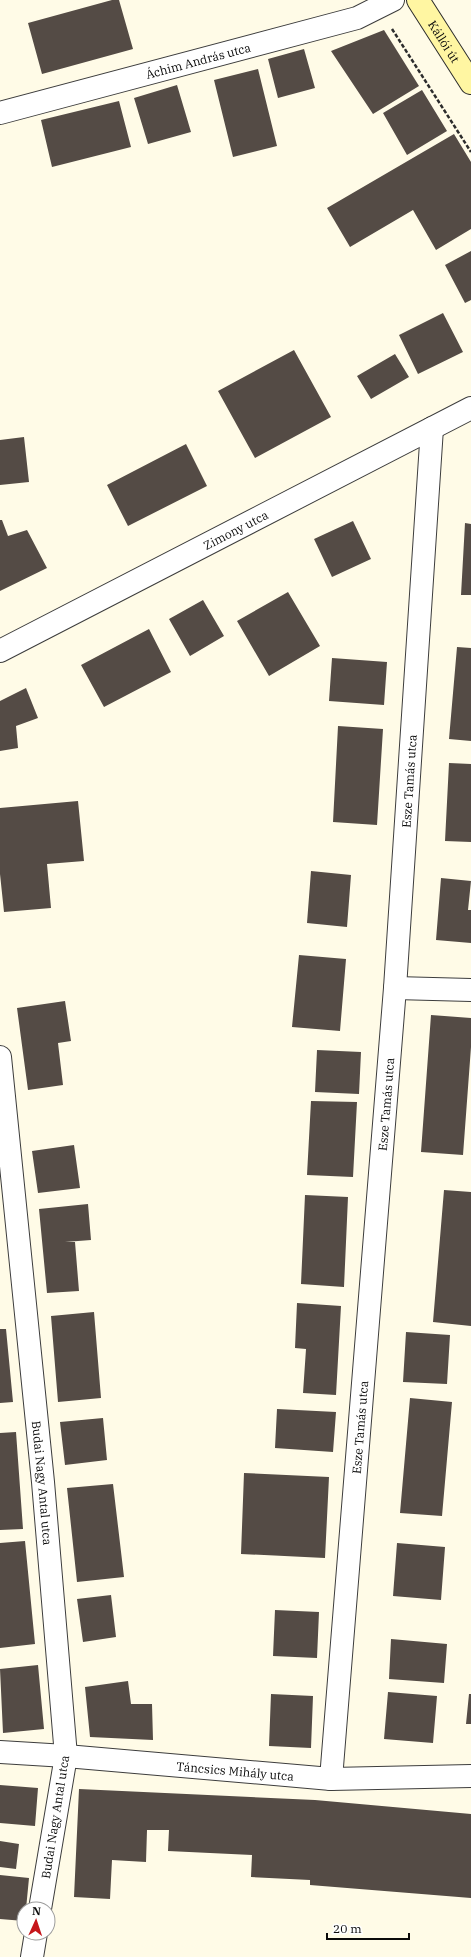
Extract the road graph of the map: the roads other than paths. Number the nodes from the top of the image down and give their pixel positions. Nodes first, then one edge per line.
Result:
1 (418, 0) edge
2 (386, 4) edge
3 (471, 83) edge
4 (0, 113) edge
5 (471, 408) edge
6 (432, 428) junction
7 (0, 651) edge
8 (395, 988) junction
9 (471, 990) edge
10 (0, 1056) edge
11 (0, 1752) edge
12 (66, 1756) junction
13 (471, 1776) edge
14 (331, 1779) junction
15 (41, 1901) edge
16 (35, 1941) edge
17 (32, 1957) edge

1 - 3 main road, Kállói út
2 - 4 street, Áchim András utca
5 - 6 street, Zimony utca
6 - 7 street, Zimony utca
6 - 8 street, Esze Tamás utca
8 - 9 street
8 - 14 street, Esze Tamás utca
10 - 12 street, Budai Nagy Antal utca
11 - 12 street, Táncsics Mihály utca
12 - 14 street, Táncsics Mihály utca
12 - 15 street, Budai Nagy Antal utca
13 - 14 street, Táncsics Mihály utca
16 - 17 street

